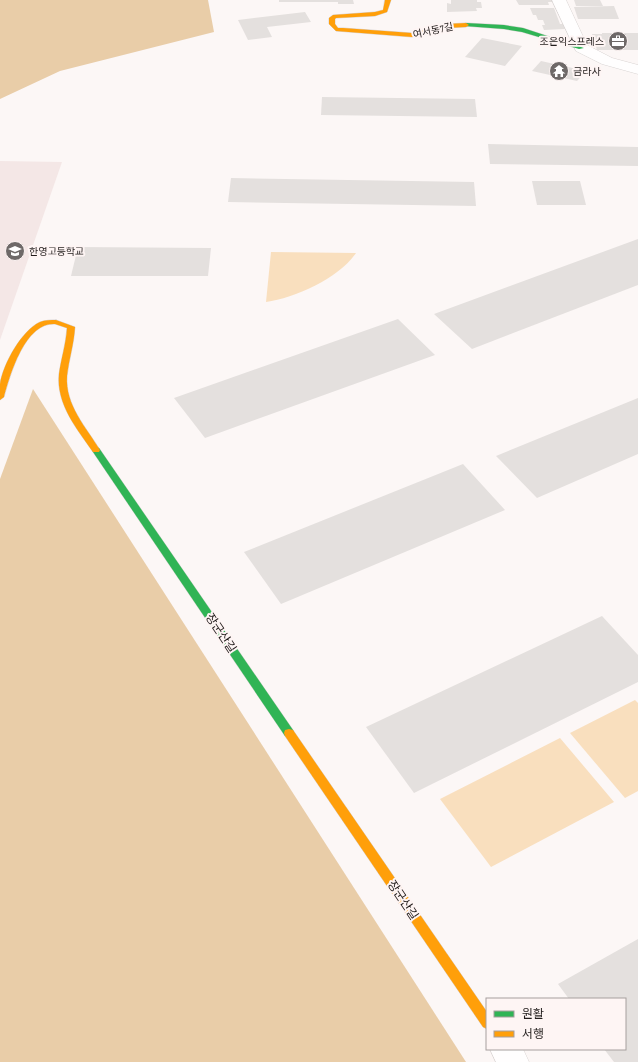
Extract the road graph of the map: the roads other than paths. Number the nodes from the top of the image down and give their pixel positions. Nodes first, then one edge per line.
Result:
1 (388, 0) edge
2 (559, 0) edge
3 (581, 48) junction
4 (638, 70) edge
5 (0, 397) edge
6 (486, 1022) edge
7 (506, 1050) edge
8 (514, 1062) edge

1 - 3 street, 여서동7길
2 - 3 street
3 - 4 street, 여서동7길
5 - 6 street, 장군산길
7 - 8 street

